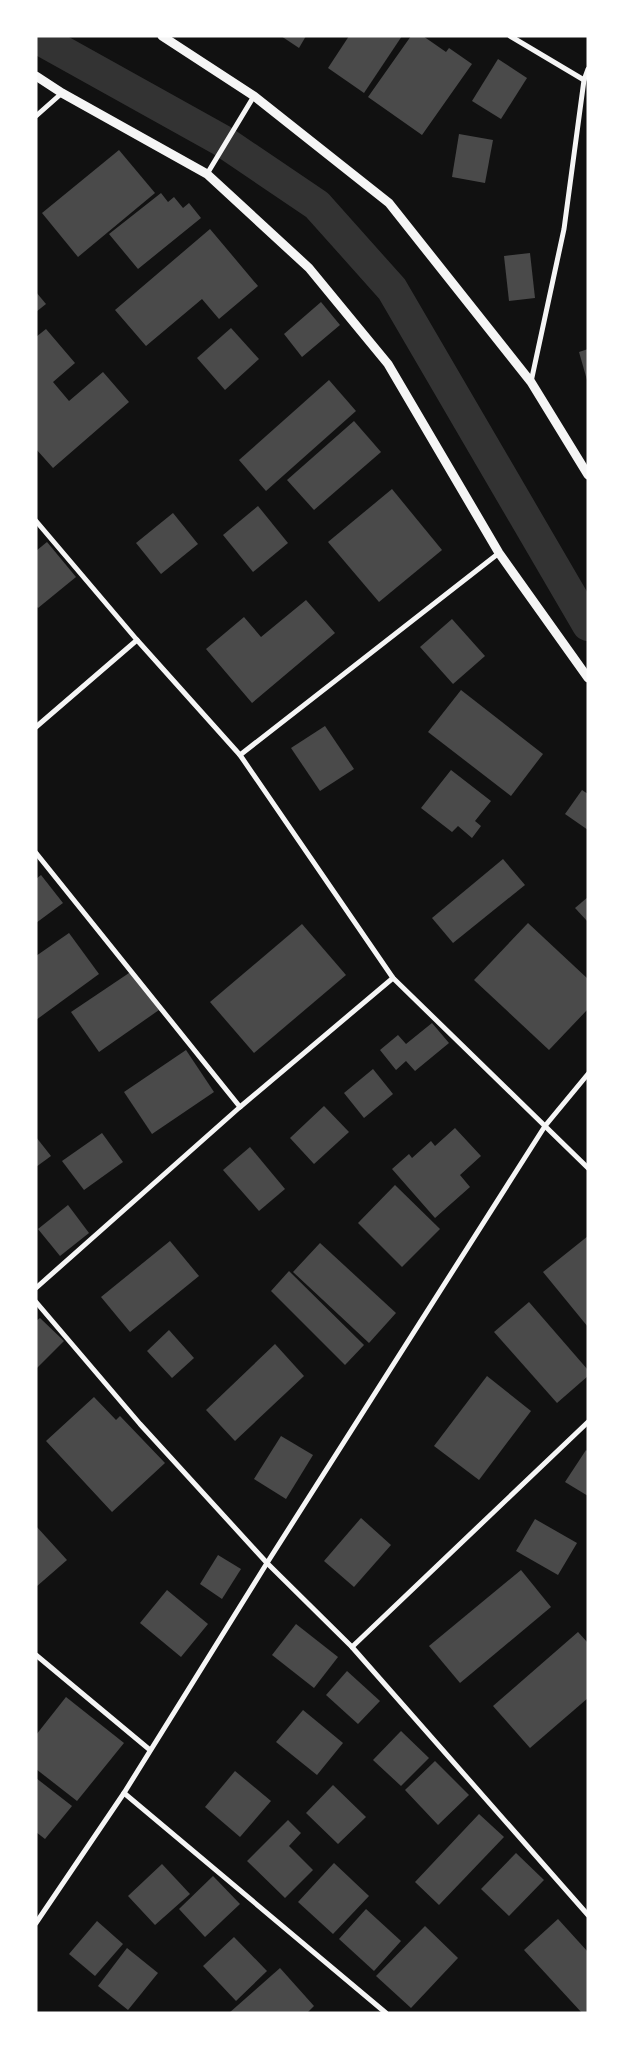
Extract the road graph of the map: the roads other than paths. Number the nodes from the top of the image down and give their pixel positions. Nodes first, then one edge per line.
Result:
1 (162, 36) edge
2 (510, 36) edge
3 (588, 69) edge
4 (36, 76) edge
5 (584, 80) junction
6 (62, 93) junction
7 (254, 96) junction
8 (36, 116) edge
9 (207, 174) junction
10 (531, 382) junction
11 (588, 475) edge
12 (36, 521) edge
13 (499, 553) junction
14 (137, 640) junction
15 (588, 678) edge
16 (36, 727) edge
17 (240, 755) junction
18 (36, 853) edge
19 (393, 978) junction
20 (588, 1074) edge
21 (240, 1107) junction
22 (545, 1126) junction
23 (588, 1168) edge
24 (36, 1288) edge
25 (36, 1302) edge
26 (588, 1422) edge
27 (267, 1563) junction
28 (352, 1647) junction
29 (36, 1655) edge
30 (150, 1750) junction
31 (124, 1793) junction
32 (588, 1915) edge
33 (36, 1923) edge
34 (386, 2013) edge

1 - 7 street
2 - 5 street
3 - 5 street
4 - 6 street
5 - 10 street
6 - 8 street
6 - 9 street
7 - 9 street
7 - 10 street
9 - 13 street
10 - 11 street
12 - 14 street
13 - 15 street
13 - 17 street
14 - 16 street
14 - 17 street
17 - 19 street
18 - 21 street
19 - 21 street
19 - 22 street
20 - 22 street
21 - 24 street
22 - 23 street
22 - 27 street
25 - 27 street
26 - 28 street
27 - 28 street
27 - 30 street
28 - 32 street
29 - 30 street
30 - 31 street
31 - 33 street
31 - 34 street

